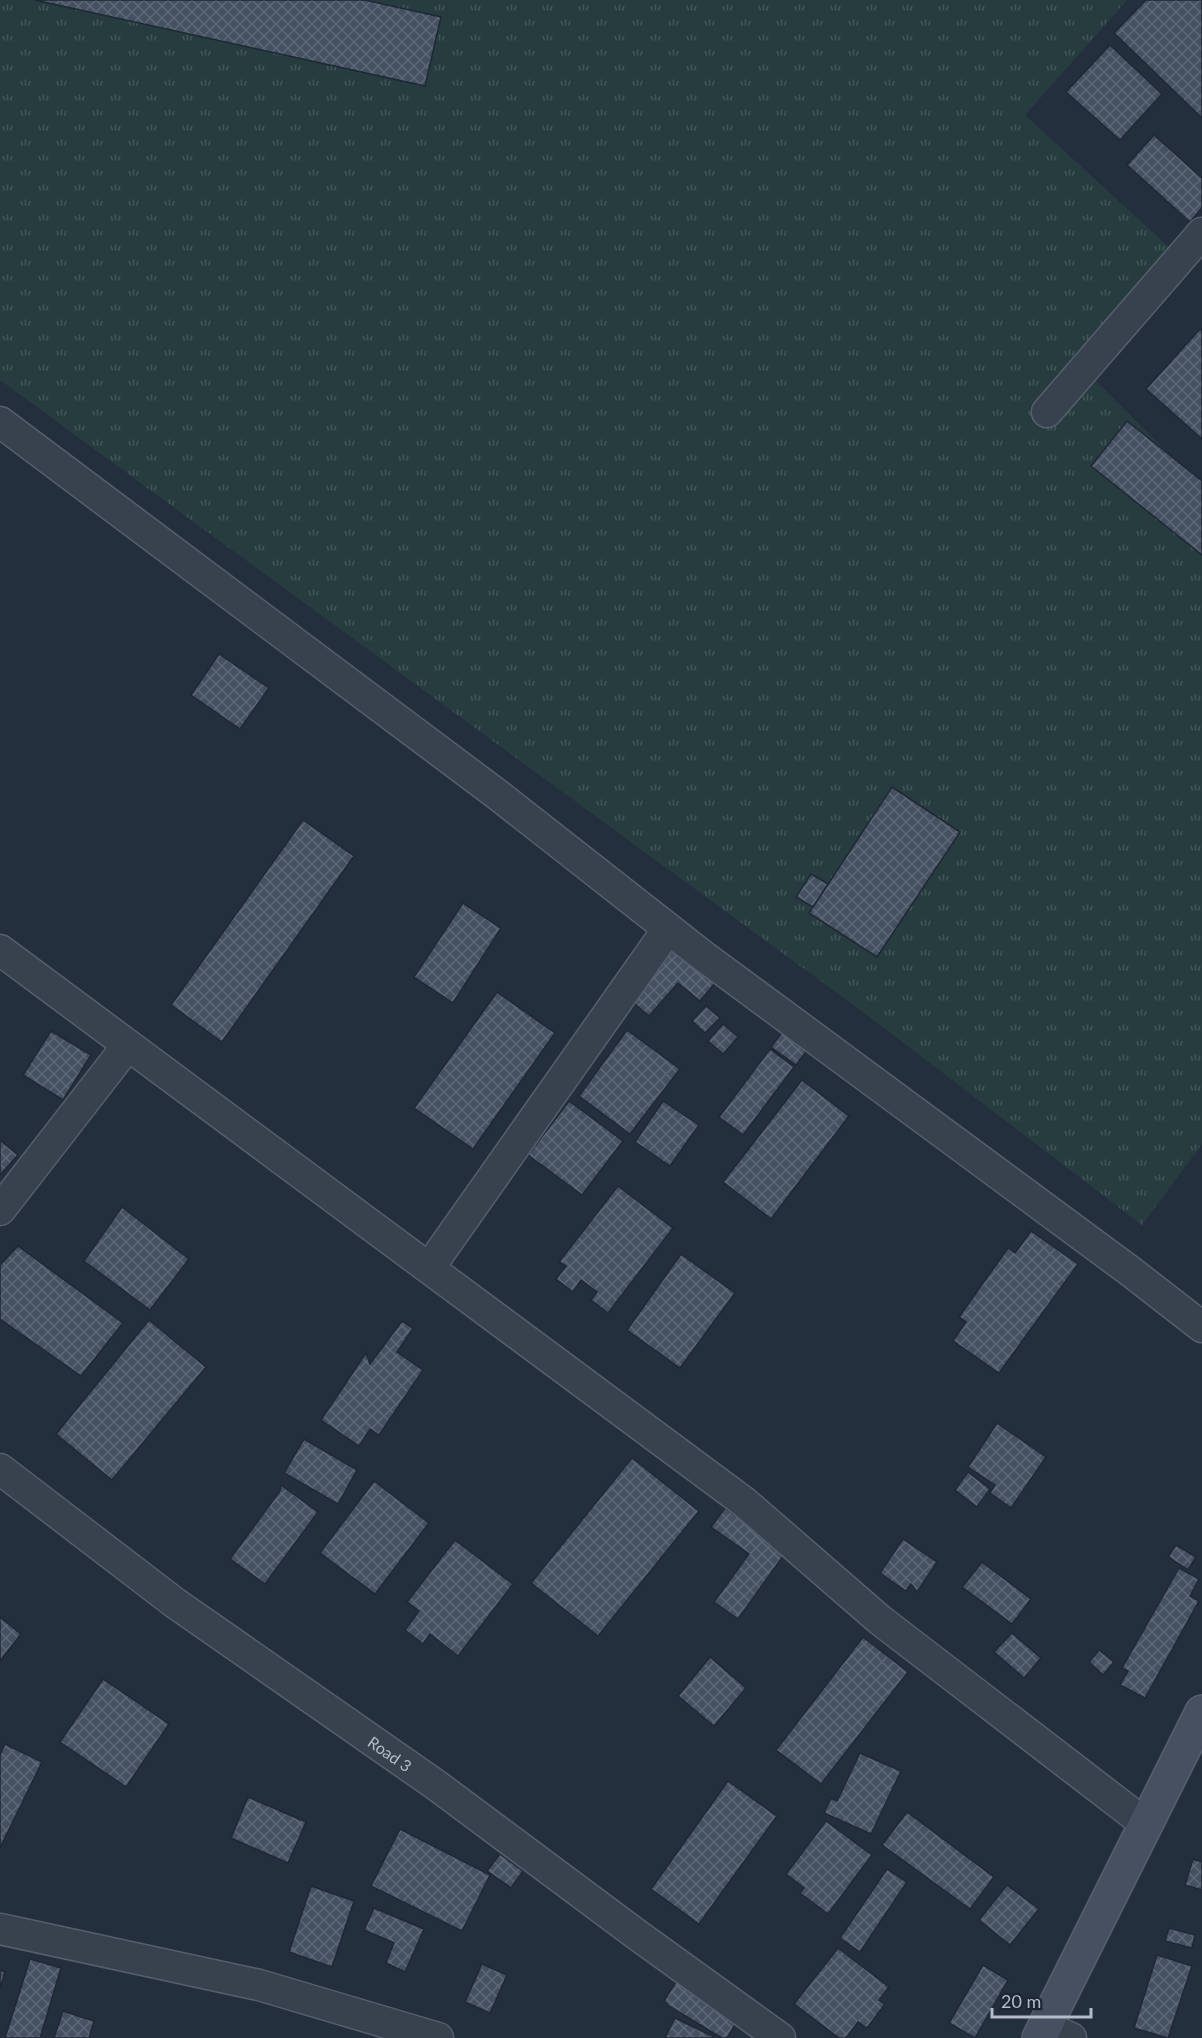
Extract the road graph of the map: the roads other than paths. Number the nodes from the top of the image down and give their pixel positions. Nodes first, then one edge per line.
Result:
1 (1202, 232) edge
2 (1047, 412) dead end
3 (0, 422) edge
4 (668, 929) junction
5 (0, 951) edge
6 (128, 1045) junction
7 (0, 1210) edge
8 (429, 1268) junction
9 (1202, 1327) edge
10 (0, 1469) edge
11 (1202, 1712) edge
12 (1147, 1825) junction
13 (0, 1929) edge
14 (1051, 2034) edge
15 (438, 2038) edge
16 (780, 2038) edge

1 - 2 street
3 - 4 street
4 - 8 street
4 - 9 street
5 - 6 street
6 - 7 street
6 - 8 street
8 - 12 street
10 - 16 street, Road 3
11 - 12 main road
12 - 14 main road
13 - 15 street

